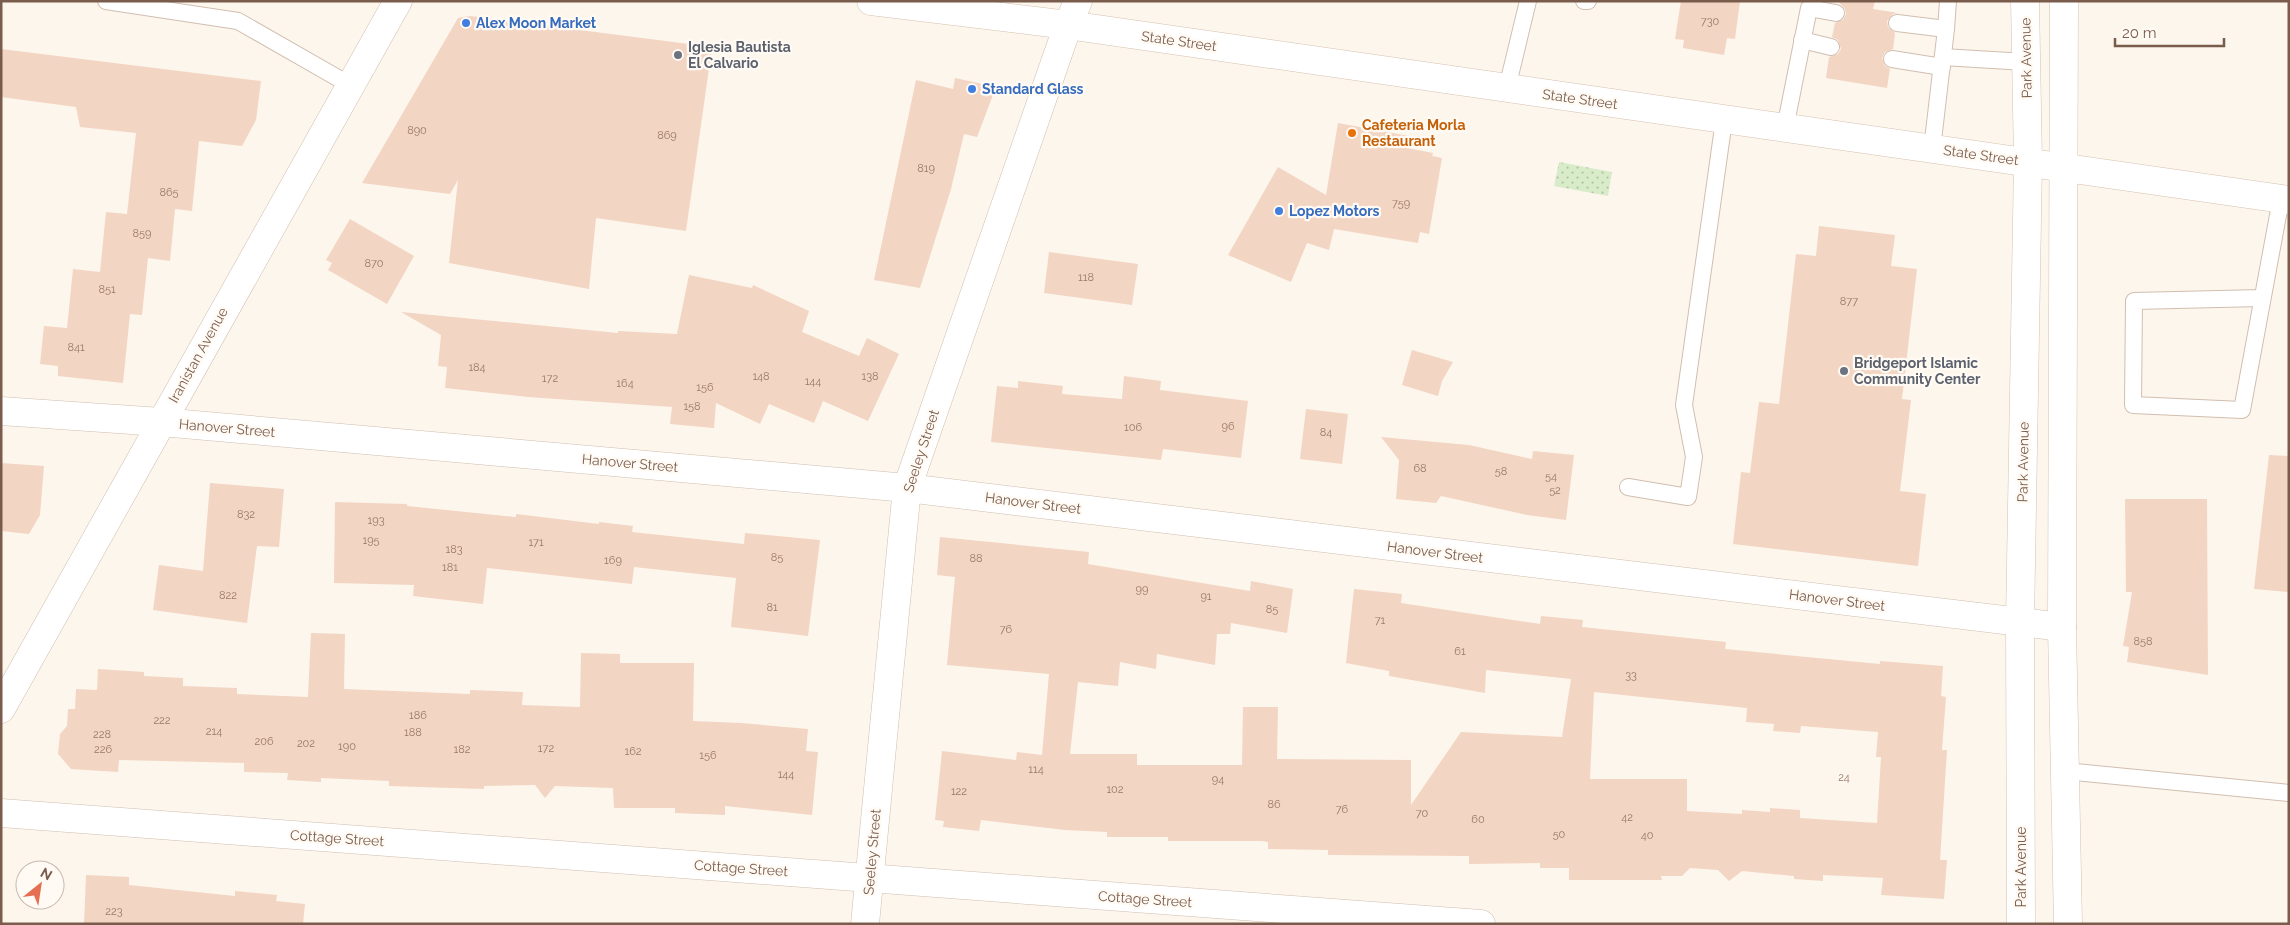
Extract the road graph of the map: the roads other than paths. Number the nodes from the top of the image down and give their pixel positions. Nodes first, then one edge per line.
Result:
1 (106, 1) edge
2 (398, 1) edge
3 (872, 1) edge
4 (1528, 1) edge
5 (1584, 1) edge
6 (1588, 1) edge
7 (1948, 1) edge
8 (2025, 1) edge
9 (2064, 1) edge
10 (1073, 13) edge
11 (1836, 13) dead end
12 (1897, 23) dead end
13 (1946, 30) junction
14 (1802, 40) junction
15 (1831, 47) dead end
16 (1892, 59) dead end
17 (1942, 62) junction
18 (2026, 62) junction
19 (350, 85) junction
20 (1507, 88) junction
21 (1724, 120) junction
22 (1785, 128) junction
23 (1932, 148) junction
24 (2028, 162) junction
25 (2065, 167) junction
26 (2285, 200) edge
27 (2262, 298) junction
28 (1, 411) edge
29 (161, 422) junction
30 (1628, 487) dead end
31 (906, 488) junction
32 (2020, 622) junction
33 (2062, 627) junction
34 (1, 710) edge
35 (2065, 771) junction
36 (2289, 793) edge
37 (1, 813) edge
38 (870, 878) junction
39 (865, 924) edge
40 (1482, 924) edge
41 (2022, 924) edge
42 (2068, 924) edge

1 - 19 lane
2 - 19 street, Iranistan Avenue
3 - 10 street, State Street
4 - 20 lane
5 - 6 lane
7 - 13 lane
8 - 18 street, Park Avenue
9 - 25 street
10 - 20 street, State Street
10 - 31 street, Seeley Street
11 - 14 lane
12 - 13 lane
13 - 17 lane
14 - 15 lane
14 - 22 lane
16 - 17 lane
17 - 18 lane
17 - 23 lane
18 - 24 street, Park Avenue
19 - 29 street, Iranistan Avenue
20 - 21 street, State Street
21 - 22 street, State Street
21 - 30 lane
22 - 23 street, State Street
23 - 24 street, State Street
24 - 25 street, State Street
24 - 32 street, Park Avenue
25 - 26 street, State Street
25 - 33 street
26 - 27 lane
27 - 27 lane
28 - 29 street, Hanover Street
29 - 31 street, Hanover Street
29 - 34 street, Iranistan Avenue
31 - 32 street, Hanover Street
31 - 38 street, Seeley Street
32 - 33 street, Hanover Street
32 - 41 street, Park Avenue
33 - 35 street
35 - 36 lane
35 - 42 street
37 - 38 street, Cottage Street
38 - 39 street, Seeley Street
38 - 40 street, Cottage Street

